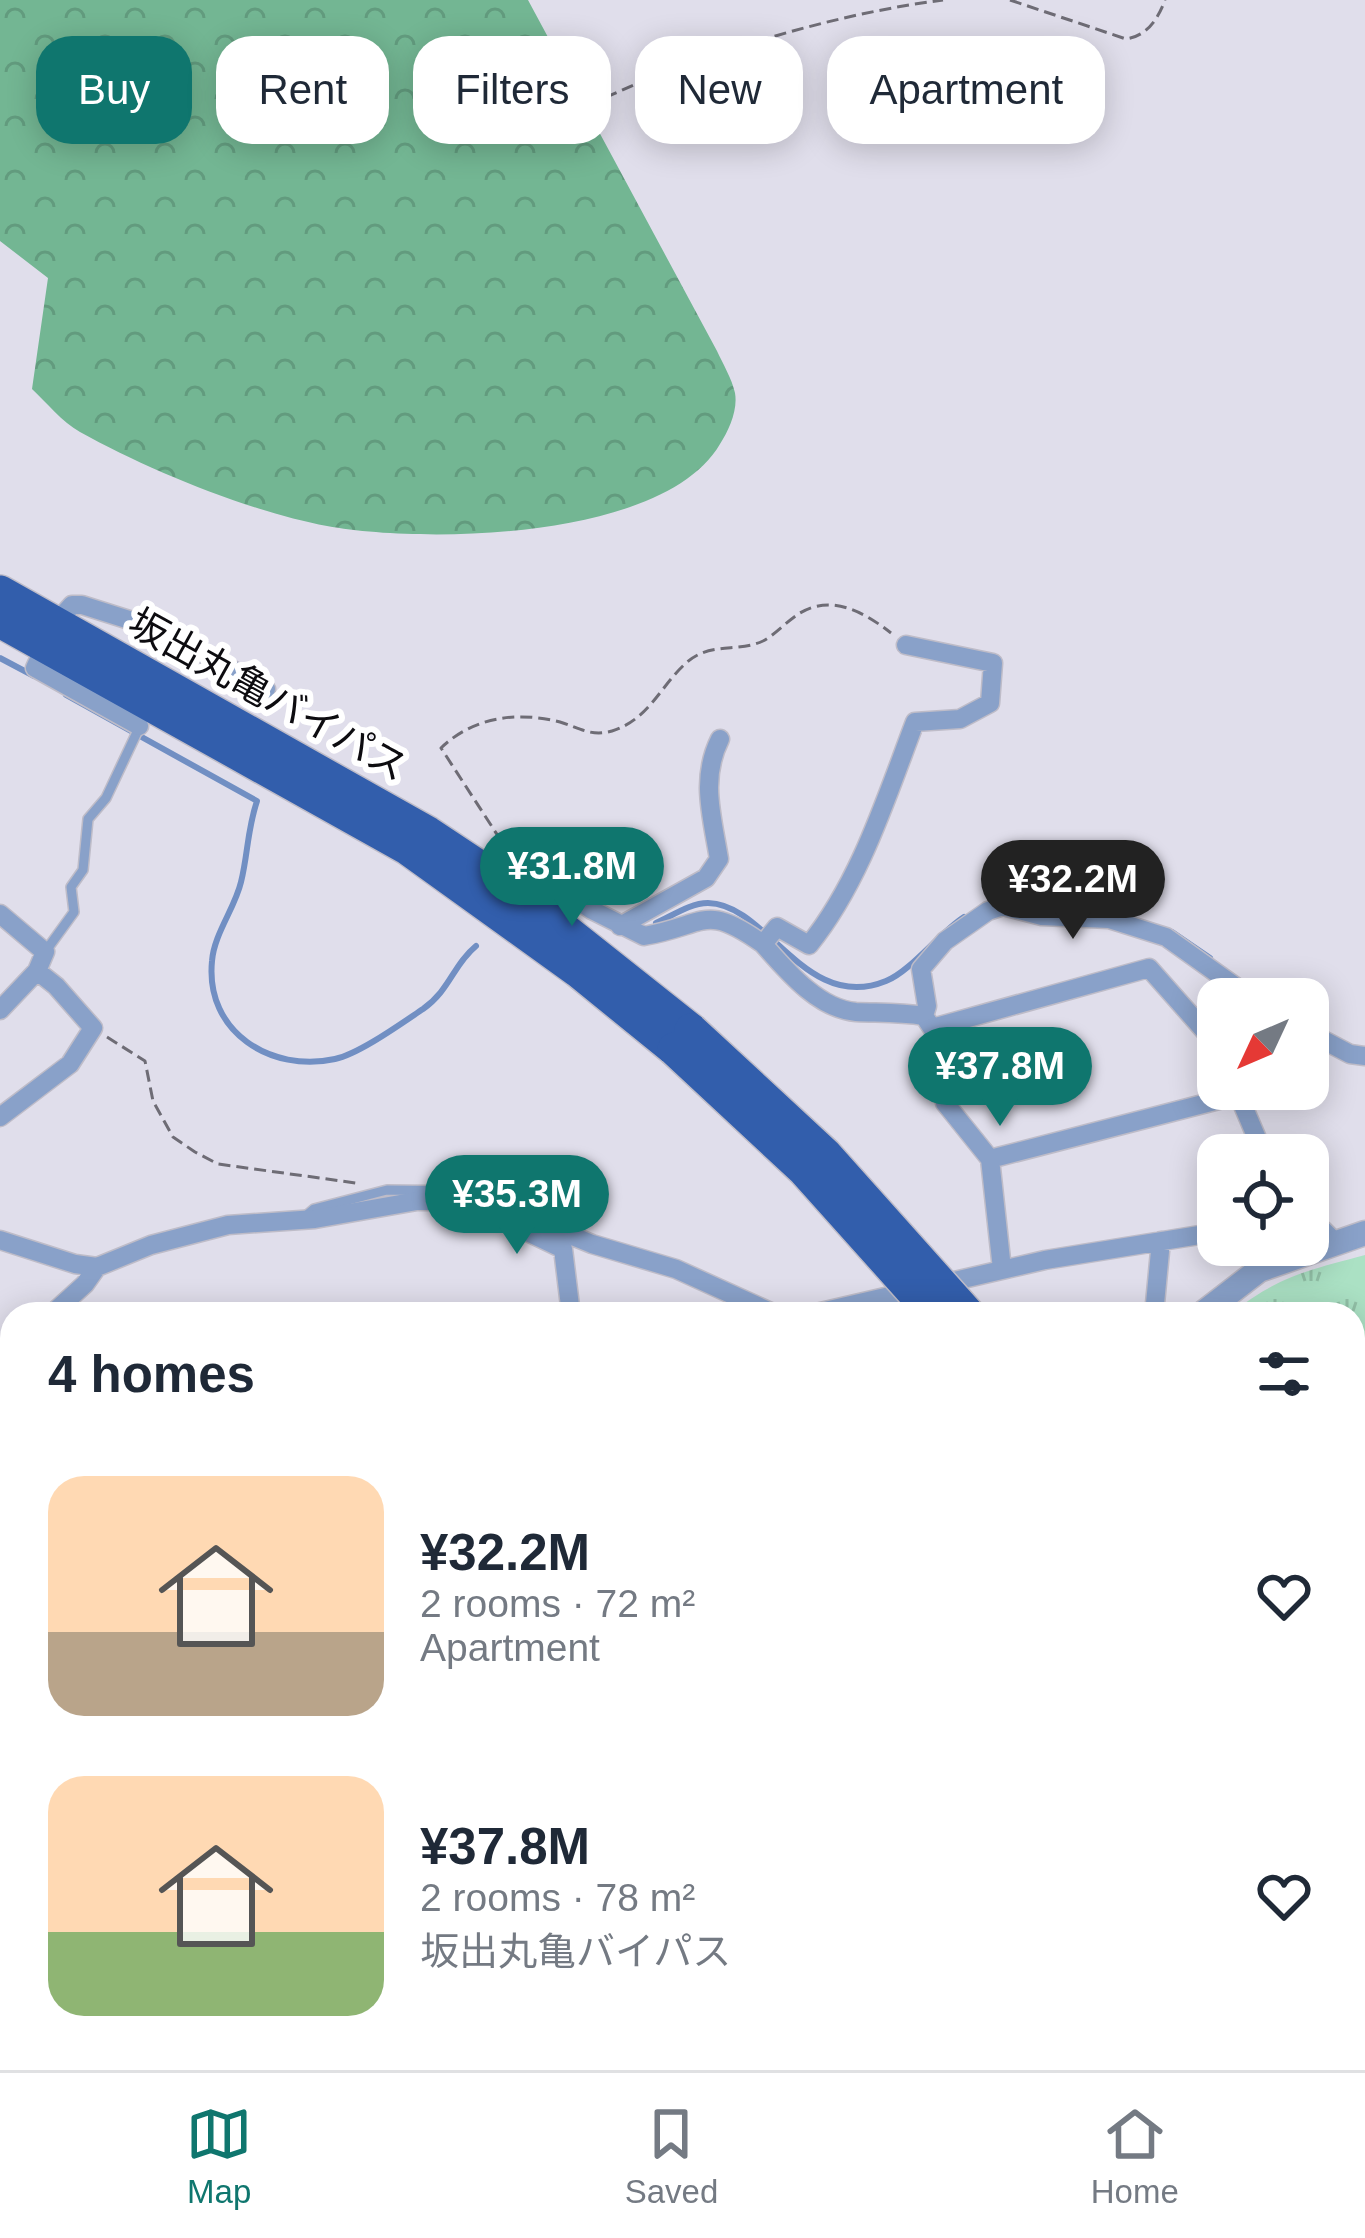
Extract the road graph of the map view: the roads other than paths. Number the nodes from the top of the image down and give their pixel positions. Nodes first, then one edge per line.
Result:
1 (0, 592) edge
2 (0, 621) edge
3 (49, 635) junction
4 (906, 646) road end
5 (266, 689) dead end
6 (137, 732) joint
7 (720, 739) dead end
8 (523, 883) junction
9 (0, 914) edge
10 (620, 926) junction
11 (767, 939) junction
12 (41, 961) junction
13 (1224, 978) edge
14 (0, 1010) edge
15 (928, 1022) junction
16 (1197, 1022) edge
17 (682, 1039) junction
18 (1329, 1043) edge
19 (1365, 1056) edge
20 (1197, 1103) edge
21 (0, 1117) edge
22 (990, 1159) junction
23 (482, 1201) junction
24 (299, 1220) junction
25 (1365, 1233) edge
26 (1197, 1235) edge
27 (1329, 1236) edge
28 (0, 1240) edge
29 (1161, 1241) junction
30 (1336, 1242) junction
31 (1258, 1266) edge
32 (97, 1267) junction
33 (1002, 1269) junction
34 (1259, 1270) junction
35 (65, 1302) edge
36 (570, 1302) edge
37 (749, 1302) edge
38 (874, 1302) edge
39 (922, 1302) edge
40 (957, 1302) edge
41 (1155, 1302) edge
42 (1218, 1302) edge

1 - 3 highway, 坂出丸亀バイパス
2 - 3 highway, 坂出丸亀バイパス
3 - 5 street
3 - 6 street
3 - 8 highway, 坂出丸亀バイパス
3 - 17 highway, 坂出丸亀バイパス
4 - 11 street
6 - 12 lane
7 - 10 street
8 - 10 street
8 - 17 highway, 坂出丸亀バイパス
9 - 12 street
10 - 11 street
11 - 15 street
12 - 14 street
12 - 21 street
13 - 15 street
15 - 16 street
15 - 22 street
17 - 39 highway, 坂出丸亀バイパス, bridge
17 - 40 highway, 坂出丸亀バイパス, bridge
18 - 19 street
20 - 22 street
22 - 33 street
23 - 24 street
23 - 24 lane
23 - 36 street
23 - 37 street
24 - 32 street
25 - 30 street
26 - 29 street
27 - 30 street
28 - 32 street
29 - 33 street
29 - 41 street
30 - 34 street
31 - 34 street
32 - 35 street
33 - 38 street
34 - 42 street

